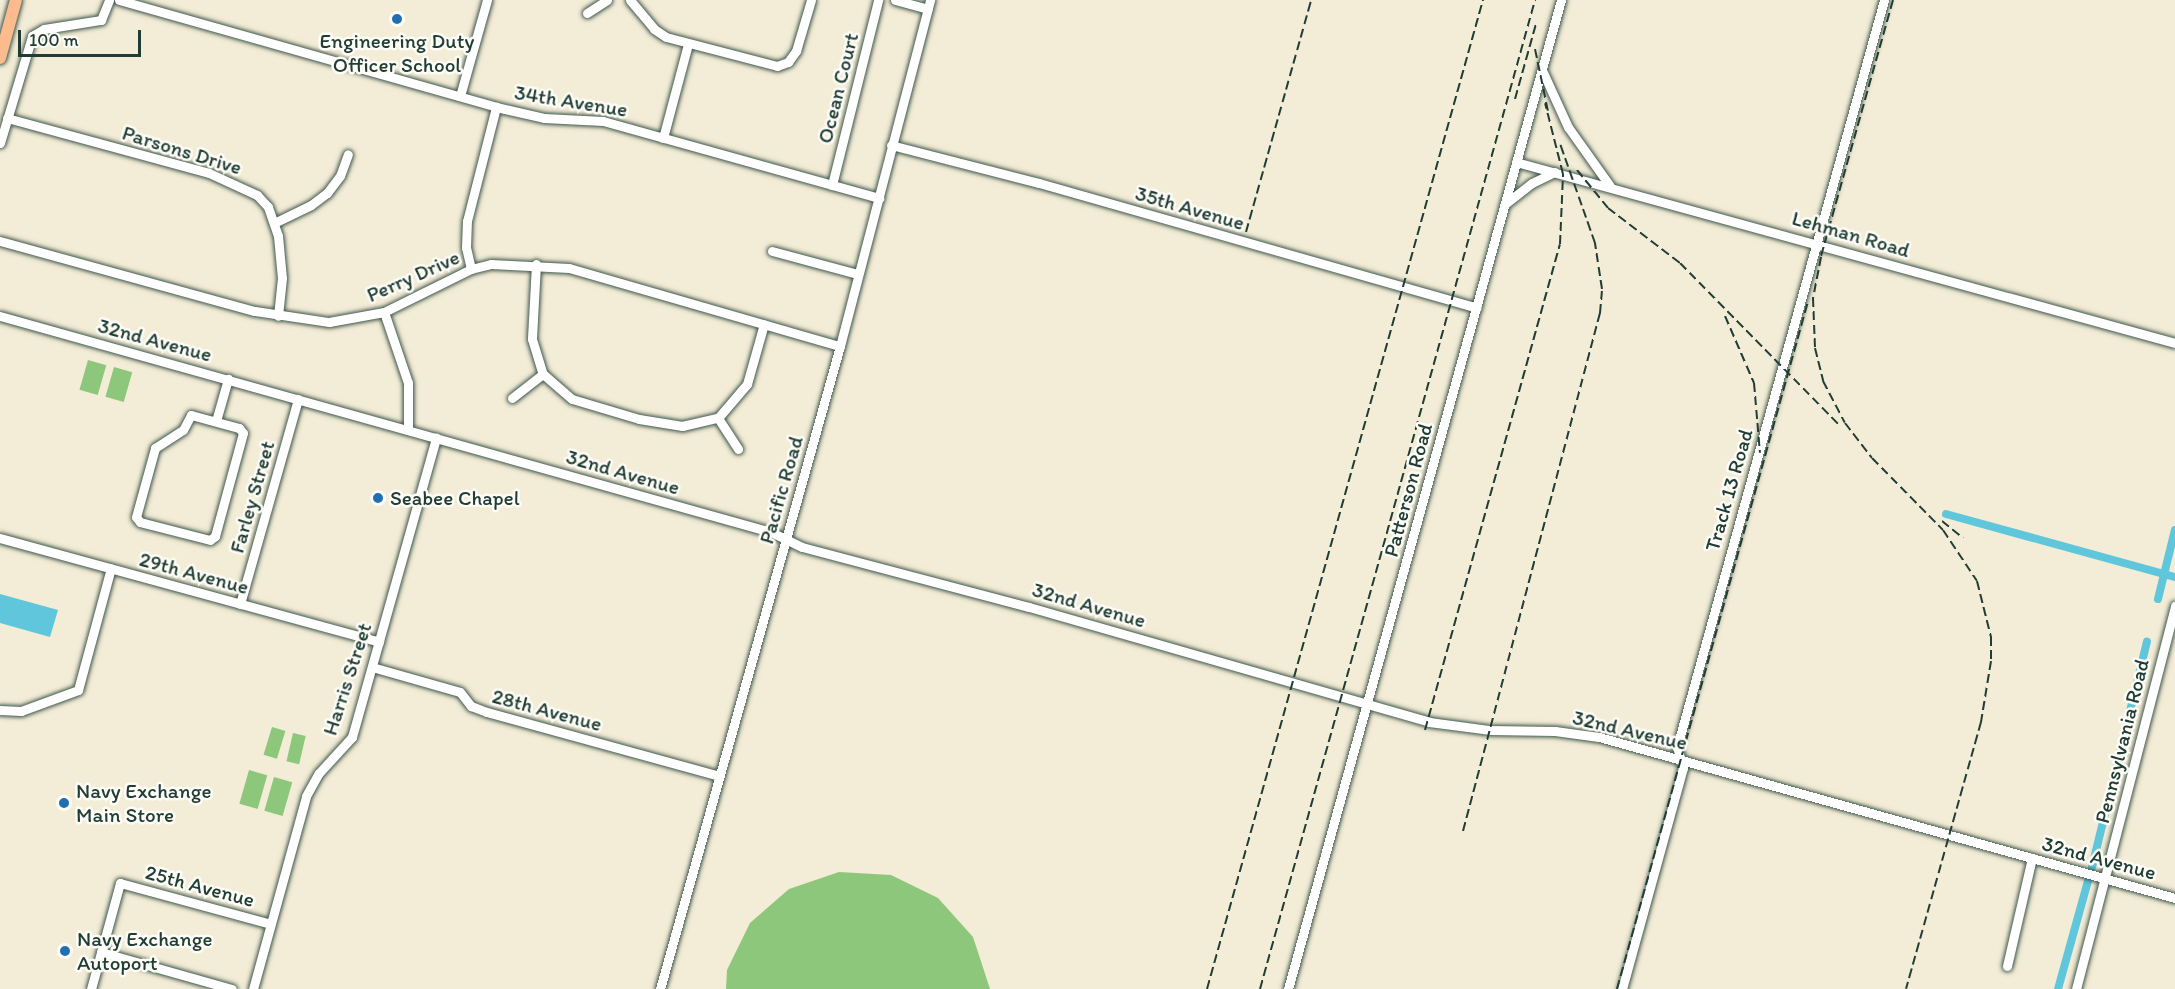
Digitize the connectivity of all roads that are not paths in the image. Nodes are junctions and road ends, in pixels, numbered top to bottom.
1 (16, 0) edge
2 (109, 0) edge
3 (119, 0) edge
4 (487, 0) edge
5 (607, 0) edge
6 (630, 0) edge
7 (811, 0) edge
8 (878, 0) edge
9 (895, 0) edge
10 (1561, 0) edge
11 (1884, 0) edge
12 (929, 5) edge
13 (587, 13) dead end
14 (688, 44) junction
15 (0, 58) edge
16 (1542, 70) junction
17 (460, 96) junction
18 (496, 107) junction
19 (7, 118) junction
20 (663, 138) junction
21 (0, 143) edge
22 (891, 145) junction
23 (348, 154) dead end
24 (1516, 162) junction
25 (1555, 172) junction
26 (832, 185) junction
27 (1610, 186) junction
28 (879, 198) junction
29 (1505, 204) junction
30 (274, 223) junction
31 (0, 241) edge
32 (1816, 243) junction
33 (772, 251) dead end
34 (536, 264) junction
35 (471, 269) junction
36 (858, 274) junction
37 (1478, 308) junction
38 (384, 312) junction
39 (0, 316) edge
40 (278, 316) junction
41 (764, 324) junction
42 (2175, 343) edge
43 (840, 346) junction
44 (543, 374) junction
45 (228, 379) junction
46 (512, 398) dead end
47 (298, 399) junction
48 (718, 418) junction
49 (216, 421) junction
50 (408, 430) junction
51 (436, 438) junction
52 (738, 449) dead end
53 (0, 538) edge
54 (786, 538) junction
55 (111, 568) junction
56 (240, 604) junction
57 (2175, 606) edge
58 (379, 642) junction
59 (372, 668) junction
60 (1368, 703) junction
61 (0, 710) edge
62 (1680, 760) junction
63 (719, 776) junction
64 (2032, 858) junction
65 (2106, 879) junction
66 (2175, 898) edge
67 (271, 924) junction
68 (101, 952) junction
69 (2007, 966) dead end
70 (91, 989) edge
71 (232, 989) edge
72 (252, 989) edge
73 (660, 989) edge
74 (1288, 989) edge
75 (1622, 989) edge
76 (2076, 989) edge

1 - 15 main road
2 - 19 street
3 - 17 street, 34th Avenue
4 - 17 street
5 - 13 street
6 - 14 street
7 - 14 street
8 - 26 street, Ocean Court
9 - 12 street
10 - 16 street, Patterson Road
11 - 32 street, Track 13 Road
12 - 22 street, Pacific Road
14 - 20 street
16 - 24 street, Patterson Road
16 - 27 street
17 - 18 street, 34th Avenue
18 - 20 street, 34th Avenue
18 - 35 street
19 - 21 street
19 - 30 street, Parsons Drive
20 - 26 street, 34th Avenue
22 - 28 street, Pacific Road
22 - 37 street, 35th Avenue
23 - 30 street
24 - 25 street, Lehman Road
24 - 29 street, Patterson Road
25 - 27 street, Lehman Road
25 - 29 street
26 - 28 street, 34th Avenue
27 - 32 street, Lehman Road
28 - 36 street, Pacific Road
29 - 37 street, Patterson Road
30 - 40 street, Parsons Drive
31 - 40 street, Perry Drive
32 - 42 street, Lehman Road
32 - 62 street, Track 13 Road
33 - 36 street
34 - 35 street, Perry Drive
34 - 41 street, Perry Drive
34 - 44 street
35 - 38 street, Perry Drive
36 - 43 street, Pacific Road
37 - 60 street, Patterson Road
38 - 40 street, Perry Drive
38 - 50 street
39 - 45 street, 32nd Avenue
41 - 43 street, Perry Drive
41 - 48 street
43 - 54 street, Pacific Road
44 - 46 street
44 - 48 street
45 - 47 street, 32nd Avenue
45 - 49 street
47 - 50 street, 32nd Avenue
47 - 56 street, Farley Street
48 - 52 street
49 - 49 street
50 - 51 street, 32nd Avenue
51 - 54 street, 32nd Avenue
51 - 58 street, Harris Street
53 - 55 street, 29th Avenue
54 - 60 street, 32nd Avenue
54 - 63 street, Pacific Road
55 - 56 street, 29th Avenue
55 - 61 street
56 - 58 street, 29th Avenue
57 - 65 street, Pennsylvania Road
58 - 59 street, Harris Street
59 - 63 street, 28th Avenue
59 - 67 street, Harris Street
60 - 62 street, 32nd Avenue
60 - 74 street, Patterson Road
62 - 64 street, 32nd Avenue
62 - 75 street, Track 13 Road
63 - 73 street, Pacific Road
64 - 65 street, 32nd Avenue
64 - 69 street
65 - 66 street, 32nd Avenue
65 - 76 street, Pennsylvania Road
67 - 68 street, 25th Avenue
67 - 72 street, Harris Street
68 - 70 street
68 - 71 street

